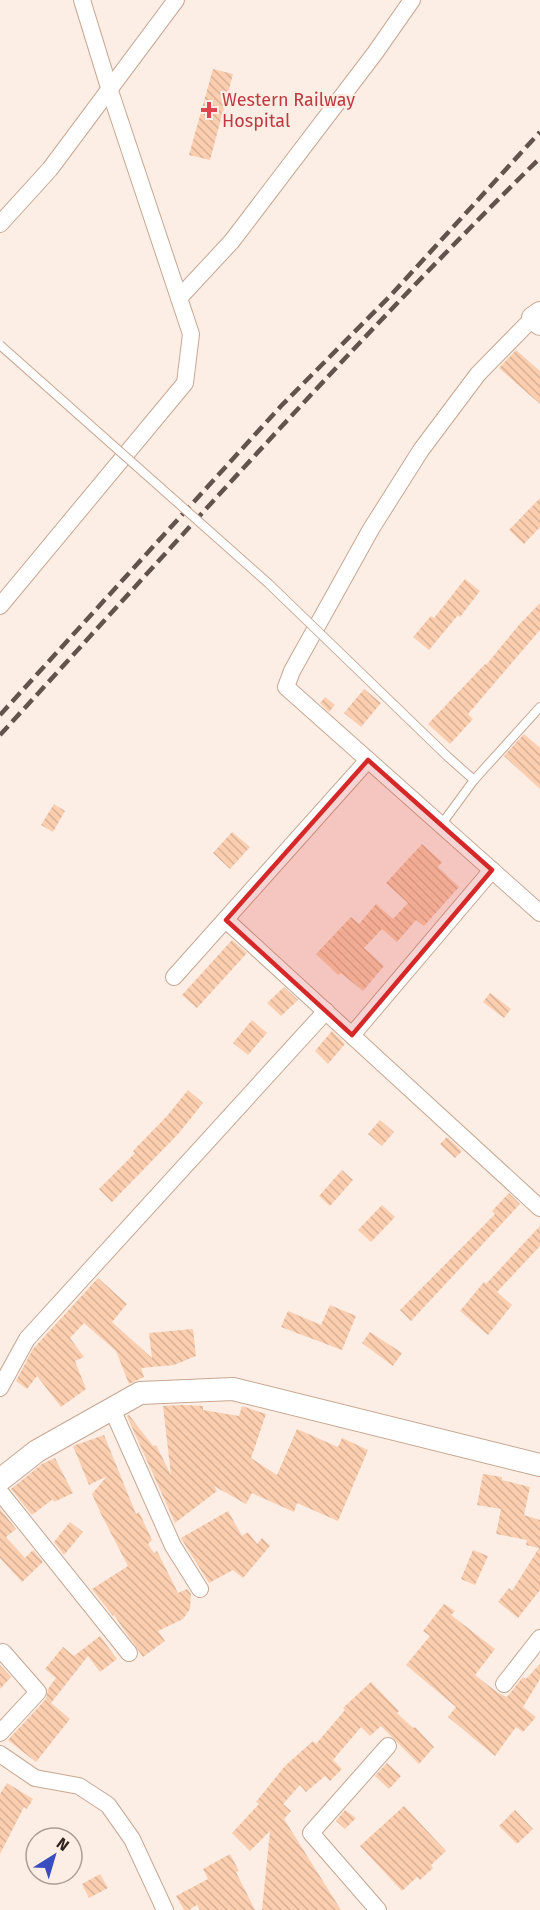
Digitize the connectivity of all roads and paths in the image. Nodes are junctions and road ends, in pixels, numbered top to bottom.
1 (82, 0) edge
2 (176, 0) edge
3 (412, 0) edge
4 (110, 91) junction
5 (0, 224) edge
6 (179, 298) junction
7 (538, 319) edge
8 (0, 345) edge
9 (0, 606) edge
10 (540, 707) edge
11 (368, 760) junction
12 (474, 780) junction
13 (441, 825) junction
14 (492, 870) junction
15 (540, 913) edge
16 (226, 920) junction
17 (174, 977) dead end
18 (326, 1011) junction
19 (351, 1035) junction
20 (540, 1208) edge
21 (0, 1388) edge
22 (112, 1409) junction
23 (540, 1466) edge
24 (0, 1480) edge
25 (0, 1492) edge
26 (200, 1589) dead end
27 (540, 1638) edge
28 (3, 1652) dead end
29 (129, 1653) dead end
30 (504, 1684) dead end
31 (0, 1733) edge
32 (387, 1746) dead end
33 (0, 1754) edge
34 (165, 1910) edge
35 (378, 1910) edge

1 - 4 street
2 - 4 street
3 - 6 street
4 - 5 street
4 - 6 street
6 - 9 street
7 - 11 street
8 - 12 lane, bridge
10 - 12 lane
11 - 13 street
11 - 16 street
12 - 13 lane
13 - 14 street
14 - 15 street
14 - 19 street
16 - 17 street
16 - 18 street
18 - 19 street
18 - 21 street
19 - 20 street
22 - 23 street
22 - 24 street
22 - 26 street
25 - 29 street
27 - 30 street
28 - 31 street
32 - 35 street
33 - 34 street

